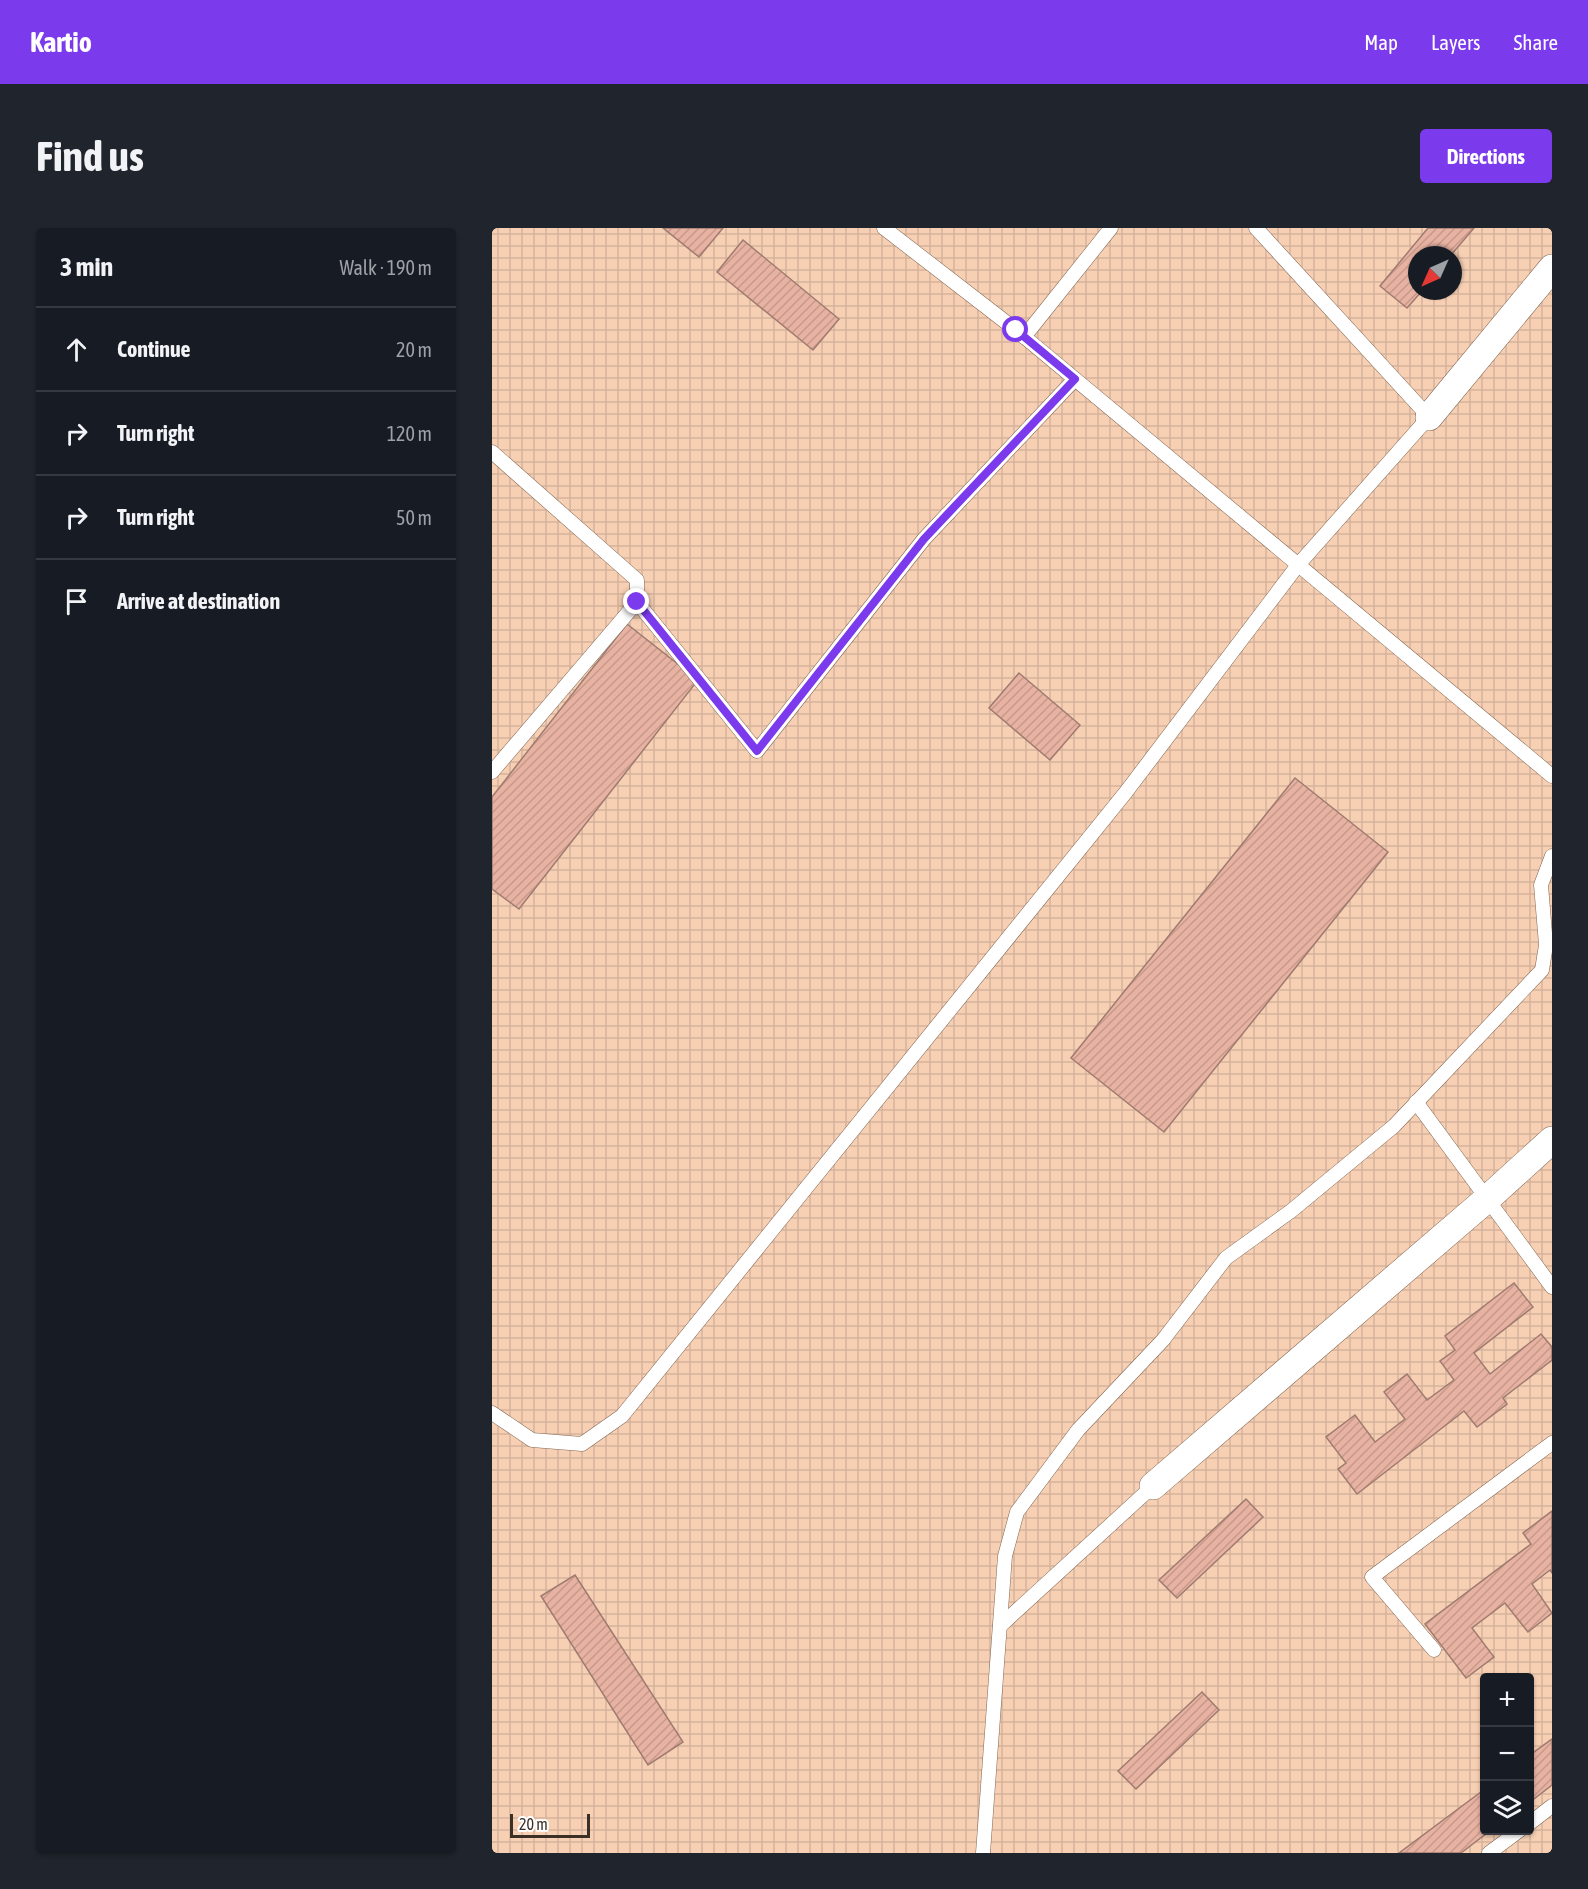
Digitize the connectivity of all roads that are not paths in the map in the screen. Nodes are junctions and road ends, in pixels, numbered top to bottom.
1 (884, 228) edge
2 (1111, 228) edge
3 (1256, 228) edge
4 (1552, 268) edge
5 (1024, 337) junction
6 (1075, 379) junction
7 (1430, 417) junction
8 (492, 452) edge
9 (1298, 565) junction
10 (637, 602) junction
11 (492, 772) edge
12 (1552, 776) edge
13 (1552, 856) edge
14 (1416, 1102) junction
15 (1552, 1140) edge
16 (1487, 1198) junction
17 (1552, 1287) edge
18 (492, 1413) edge
19 (1552, 1443) edge
20 (1153, 1486) joint
21 (1000, 1626) junction
22 (1434, 1650) dead end
23 (1552, 1806) edge
24 (1534, 1820) edge
25 (1513, 1835) edge
26 (983, 1853) edge
27 (1489, 1853) edge

1 - 5 lane
2 - 5 lane
3 - 7 lane
4 - 7 street
5 - 6 lane
6 - 9 lane
6 - 10 lane
7 - 9 lane
8 - 10 lane
9 - 12 lane
9 - 18 lane
10 - 11 lane
13 - 14 lane
14 - 16 lane
14 - 21 lane
15 - 16 street
16 - 17 lane
16 - 20 street
19 - 22 lane
20 - 21 lane
21 - 26 lane
23 - 24 lane
25 - 27 lane

